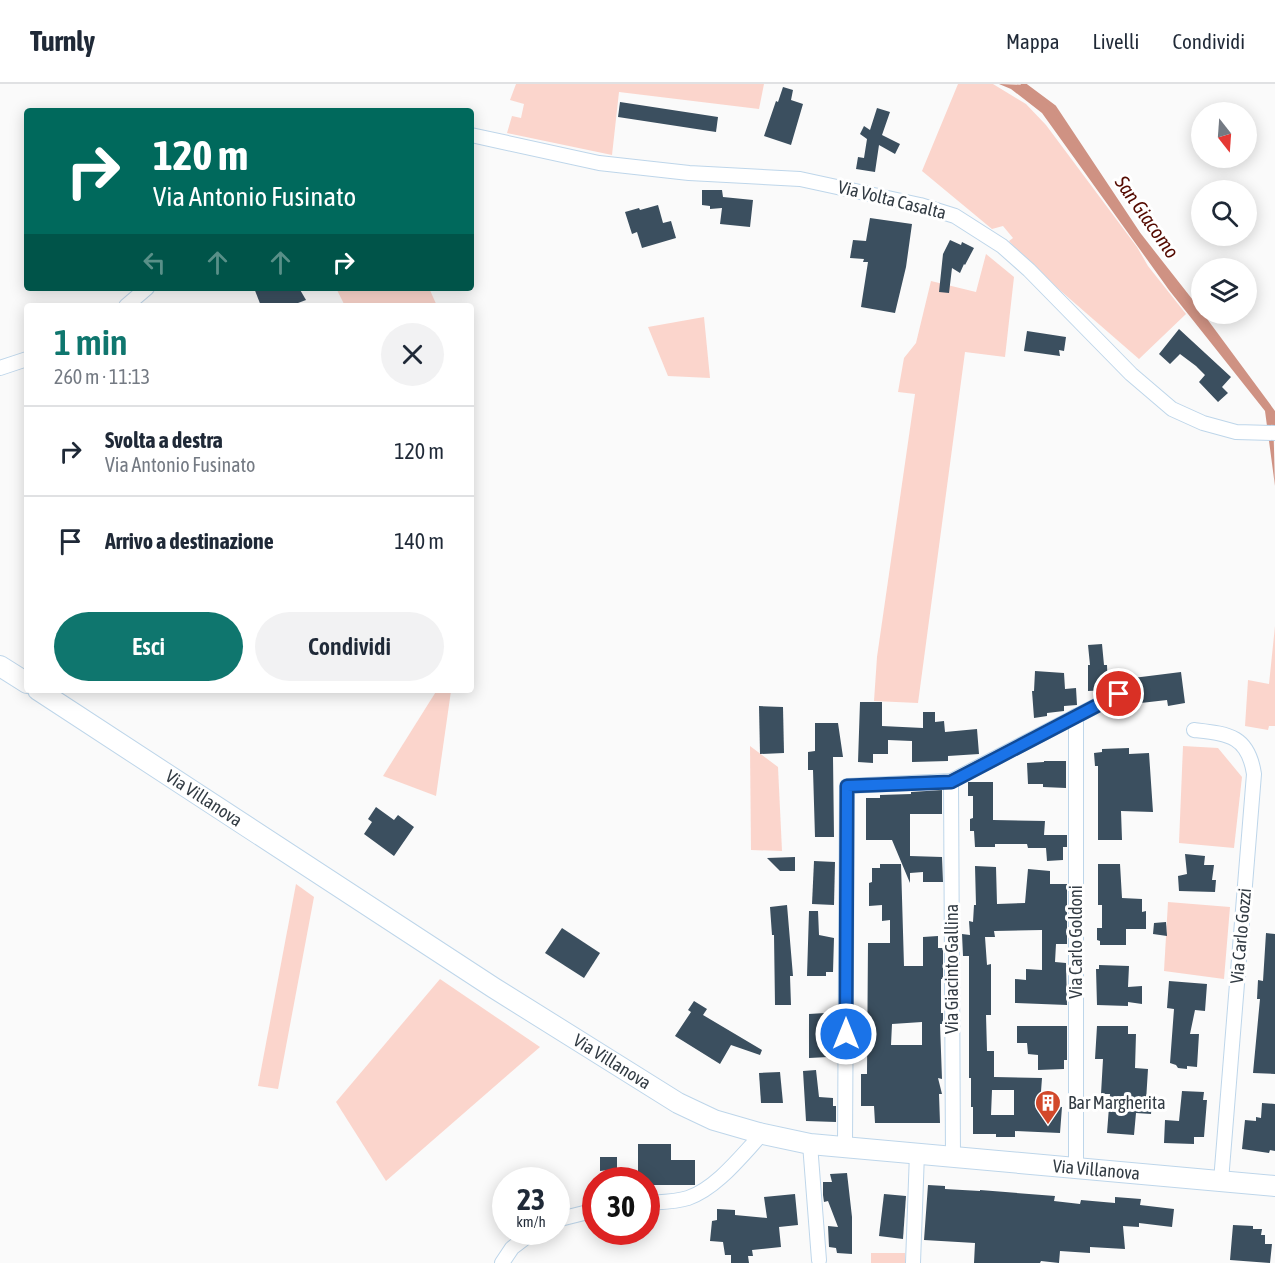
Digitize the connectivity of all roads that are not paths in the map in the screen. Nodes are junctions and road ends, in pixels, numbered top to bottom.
1 (474, 136) edge
2 (144, 291) edge
3 (130, 303) edge
4 (24, 360) edge
5 (0, 368) edge
6 (1271, 433) edge
7 (0, 666) edge
8 (24, 681) edge
9 (43, 693) edge
10 (1119, 694) dead end
11 (1076, 716) junction
12 (1194, 730) dead end
13 (951, 782) junction
14 (762, 1134) junction
15 (810, 1144) junction
16 (845, 1146) junction
17 (917, 1153) junction
18 (953, 1157) junction
19 (1076, 1167) junction
20 (1221, 1181) junction
21 (1275, 1186) edge
22 (660, 1201) edge
23 (516, 1245) edge
24 (819, 1260) dead end
25 (502, 1263) edge
26 (913, 1263) edge

1 - 6 street, Via Volta Casalta
2 - 3 street
4 - 5 street
7 - 8 street
9 - 14 street, Via Villanova
10 - 11 street
11 - 13 street
11 - 19 street, Via Carlo Goldoni
12 - 20 street, Via Carlo Gozzi
13 - 16 street
13 - 18 street, Via Giacinto Gallina
14 - 15 street, Via Villanova
14 - 22 street
15 - 16 street, Via Villanova
15 - 24 street
16 - 17 street, Via Villanova
17 - 18 street, Via Villanova
17 - 26 street
18 - 19 street, Via Villanova
19 - 20 street, Via Villanova
20 - 21 street, Via Villanova
23 - 25 street

